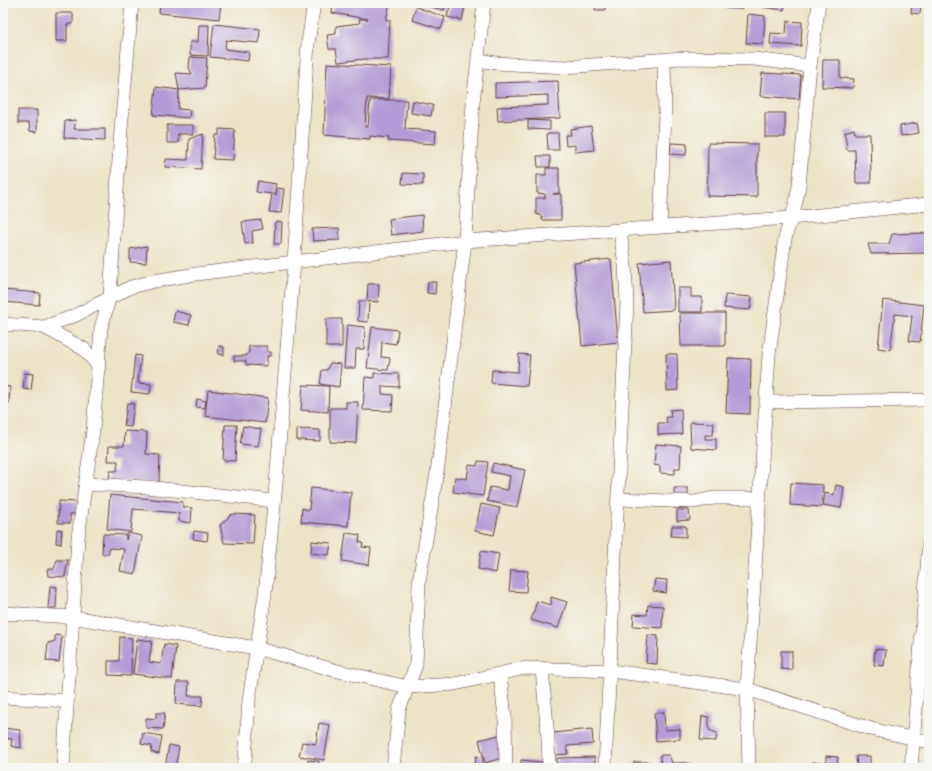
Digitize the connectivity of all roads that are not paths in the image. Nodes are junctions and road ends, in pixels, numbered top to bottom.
1 (132, 3) edge
2 (314, 3) edge
3 (484, 3) edge
4 (819, 3) edge
5 (478, 60) junction
6 (664, 60) junction
7 (810, 66) junction
8 (929, 204) edge
9 (790, 218) junction
10 (660, 227) junction
11 (620, 231) junction
12 (465, 241) junction
13 (294, 263) junction
14 (110, 296) junction
15 (3, 324) edge
16 (44, 326) junction
17 (99, 367) junction
18 (929, 400) edge
19 (766, 402) junction
20 (86, 484) junction
21 (760, 498) junction
22 (618, 499) junction
23 (274, 502) junction
24 (929, 543) edge
25 (3, 613) edge
26 (72, 617) junction
27 (256, 648) junction
28 (542, 669) junction
29 (611, 671) junction
30 (500, 674) junction
31 (408, 687) junction
32 (747, 689) junction
33 (3, 697) edge
34 (67, 701) junction
35 (912, 739) junction
36 (929, 742) edge
37 (63, 768) edge
38 (242, 768) edge
39 (393, 768) edge
40 (506, 768) edge
41 (549, 768) edge
42 (606, 768) edge
43 (749, 768) edge
44 (911, 768) edge

1 - 14 street
2 - 13 street
3 - 5 street
4 - 7 street
5 - 6 street
5 - 12 street
6 - 7 street
6 - 10 street
7 - 9 street
8 - 9 street
9 - 10 street
9 - 19 street
10 - 11 street
11 - 12 street
11 - 22 street
12 - 13 street
12 - 31 street
13 - 14 street
13 - 23 street
14 - 16 street
14 - 17 street
15 - 16 street
16 - 17 street
17 - 20 street
18 - 19 street
19 - 21 street
20 - 23 street
20 - 26 street
21 - 22 street
21 - 32 street
22 - 29 street
23 - 27 street
24 - 35 street
25 - 26 street
26 - 27 street
26 - 34 street
27 - 31 street
27 - 38 street
28 - 29 street
28 - 30 street
28 - 41 street
29 - 32 street
29 - 42 street
30 - 31 street
30 - 40 street
31 - 39 street
32 - 35 street
32 - 43 street
33 - 34 street
34 - 37 street
35 - 36 street
35 - 44 street

